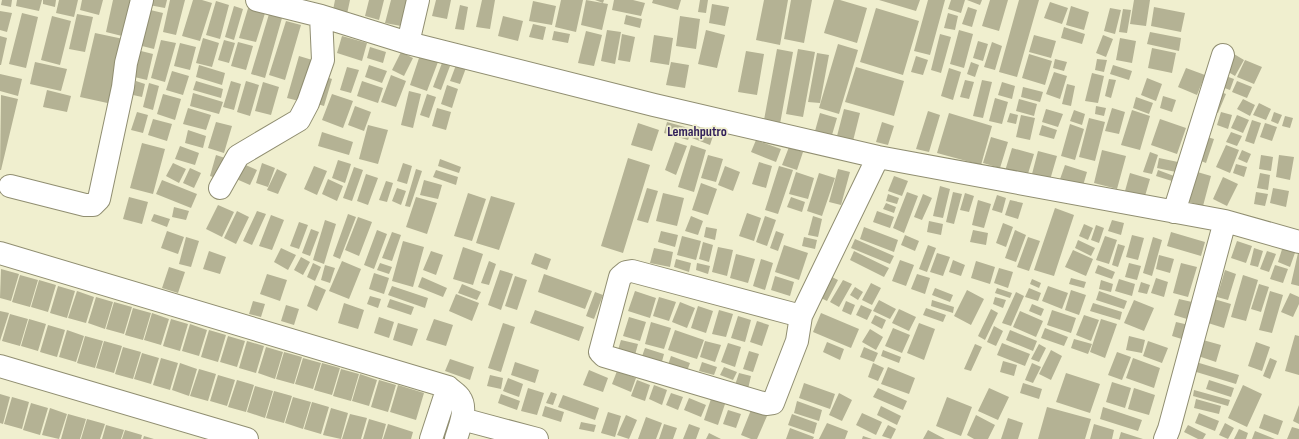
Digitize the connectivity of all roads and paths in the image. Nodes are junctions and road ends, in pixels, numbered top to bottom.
1 (142, 0) edge
2 (257, 0) edge
3 (418, 0) edge
4 (321, 16) junction
5 (408, 43) junction
6 (1222, 55) dead end
7 (878, 157) junction
8 (10, 186) dead end
9 (220, 188) dead end
10 (1174, 212) junction
11 (1225, 221) junction
12 (1299, 242) edge
13 (0, 253) edge
14 (801, 316) junction
15 (0, 366) edge
16 (448, 387) junction
17 (459, 429) edge
18 (247, 439) edge
19 (431, 439) edge
20 (537, 439) edge
21 (1165, 439) edge

1 - 8 street
2 - 4 street
3 - 5 street
4 - 5 street
4 - 9 street
5 - 7 street
6 - 10 street
7 - 10 street
7 - 14 street
10 - 11 street
11 - 12 street
11 - 21 street
13 - 16 street
14 - 14 street
15 - 18 street
16 - 17 street
16 - 19 street
17 - 20 street

